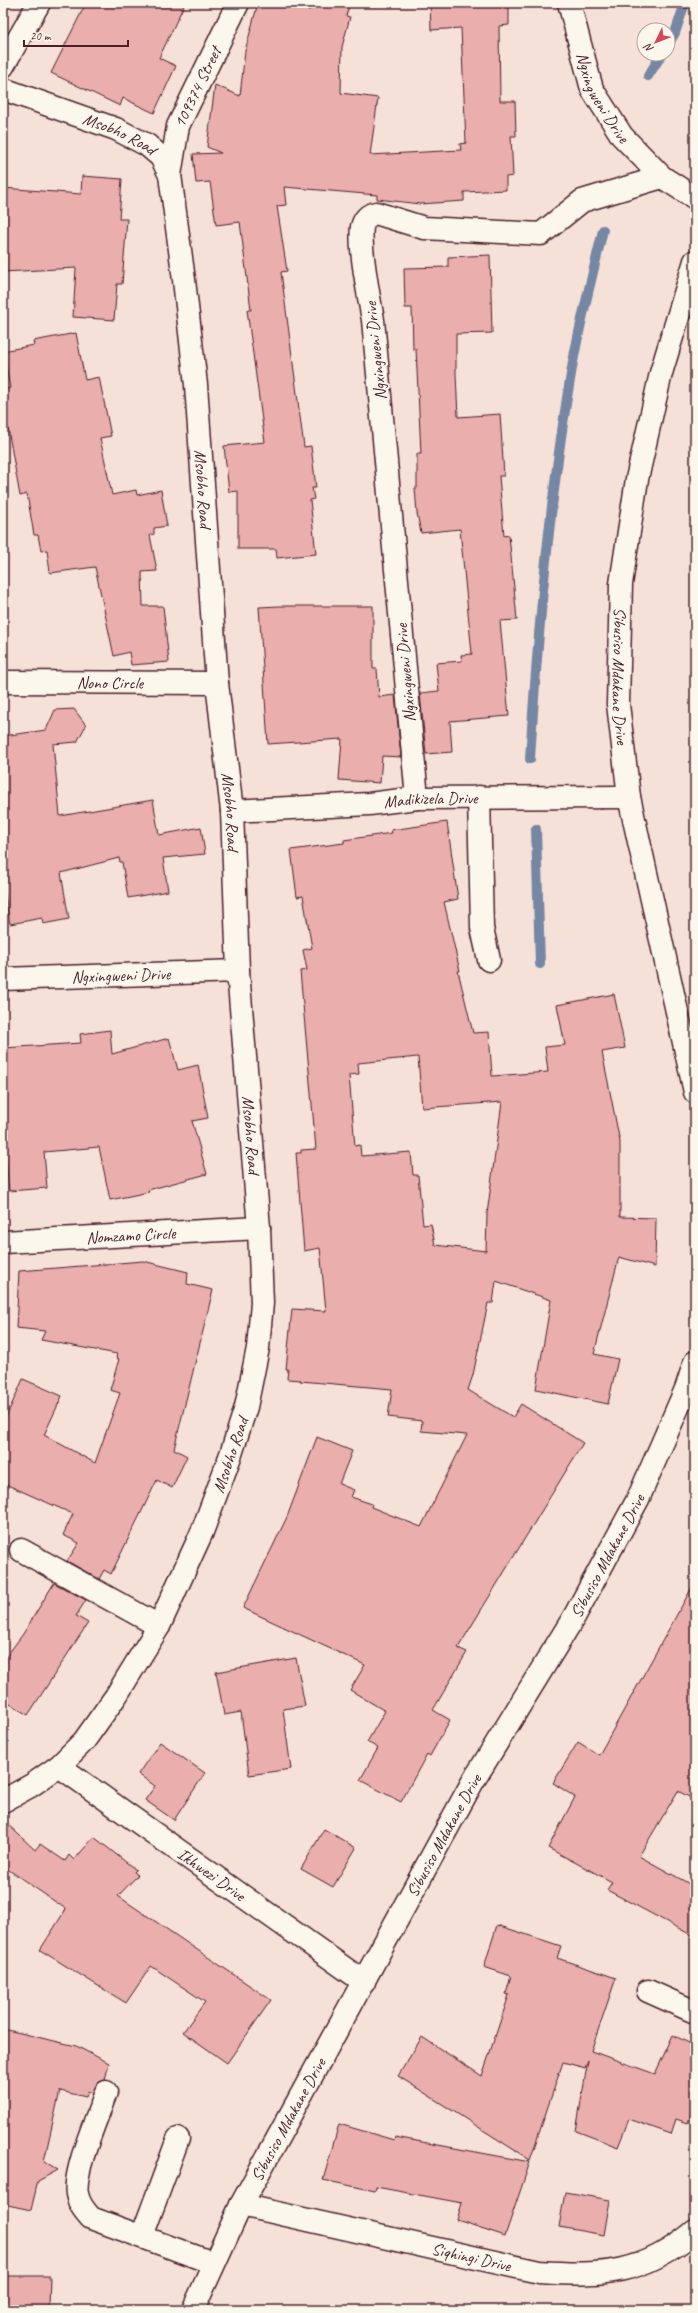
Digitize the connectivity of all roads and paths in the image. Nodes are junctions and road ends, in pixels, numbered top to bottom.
1 (39, 3) edge
2 (238, 3) edge
3 (569, 3) edge
4 (3, 66) edge
5 (3, 89) edge
6 (170, 175) junction
7 (662, 177) junction
8 (695, 198) edge
9 (695, 262) edge
10 (3, 682) edge
11 (217, 683) junction
12 (629, 797) junction
13 (417, 798) junction
14 (479, 798) junction
15 (232, 811) junction
16 (489, 960) dead end
17 (238, 971) junction
18 (3, 979) edge
19 (695, 1092) edge
20 (259, 1228) junction
21 (3, 1242) edge
22 (695, 1362) edge
23 (21, 1550) dead end
24 (159, 1626) junction
25 (59, 1766) junction
26 (3, 1801) edge
27 (364, 1982) junction
28 (648, 1991) dead end
29 (695, 2012) edge
30 (106, 2092) dead end
31 (178, 2139) dead end
32 (241, 2205) junction
33 (695, 2231) edge
34 (142, 2236) junction
35 (213, 2263) junction
36 (193, 2310) edge

1 - 4 street
2 - 6 street, 109374 Street
3 - 7 street, Ngxingweni Drive
5 - 6 street, Msobho Road
6 - 11 street, Msobho Road
7 - 8 street, Ngxingweni Drive
7 - 13 street, Ngxingweni Drive
9 - 12 street, Sibusiso Mdakane Drive
10 - 11 street, Nono Circle
11 - 15 street, Msobho Road
12 - 14 street, Madikizela Drive
12 - 19 street, Sibusiso Mdakane Drive
13 - 14 street, Madikizela Drive
13 - 15 street, Madikizela Drive
14 - 16 street
15 - 17 street, Msobho Road
17 - 18 street, Ngxingweni Drive
17 - 20 street, Msobho Road
20 - 21 street, Nomzamo Circle
20 - 24 street, Msobho Road
22 - 27 street, Sibusiso Mdakane Drive
23 - 24 street
24 - 25 street, Msobho Road
25 - 26 street, Msobho Road
25 - 27 street, Ikhwezi Drive
27 - 32 street, Sibusiso Mdakane Drive
28 - 29 street
30 - 34 street
31 - 34 street
32 - 33 street, Siqhingi Drive
32 - 35 street, Sibusiso Mdakane Drive
34 - 35 street
35 - 36 street, Sibusiso Mdakane Drive

